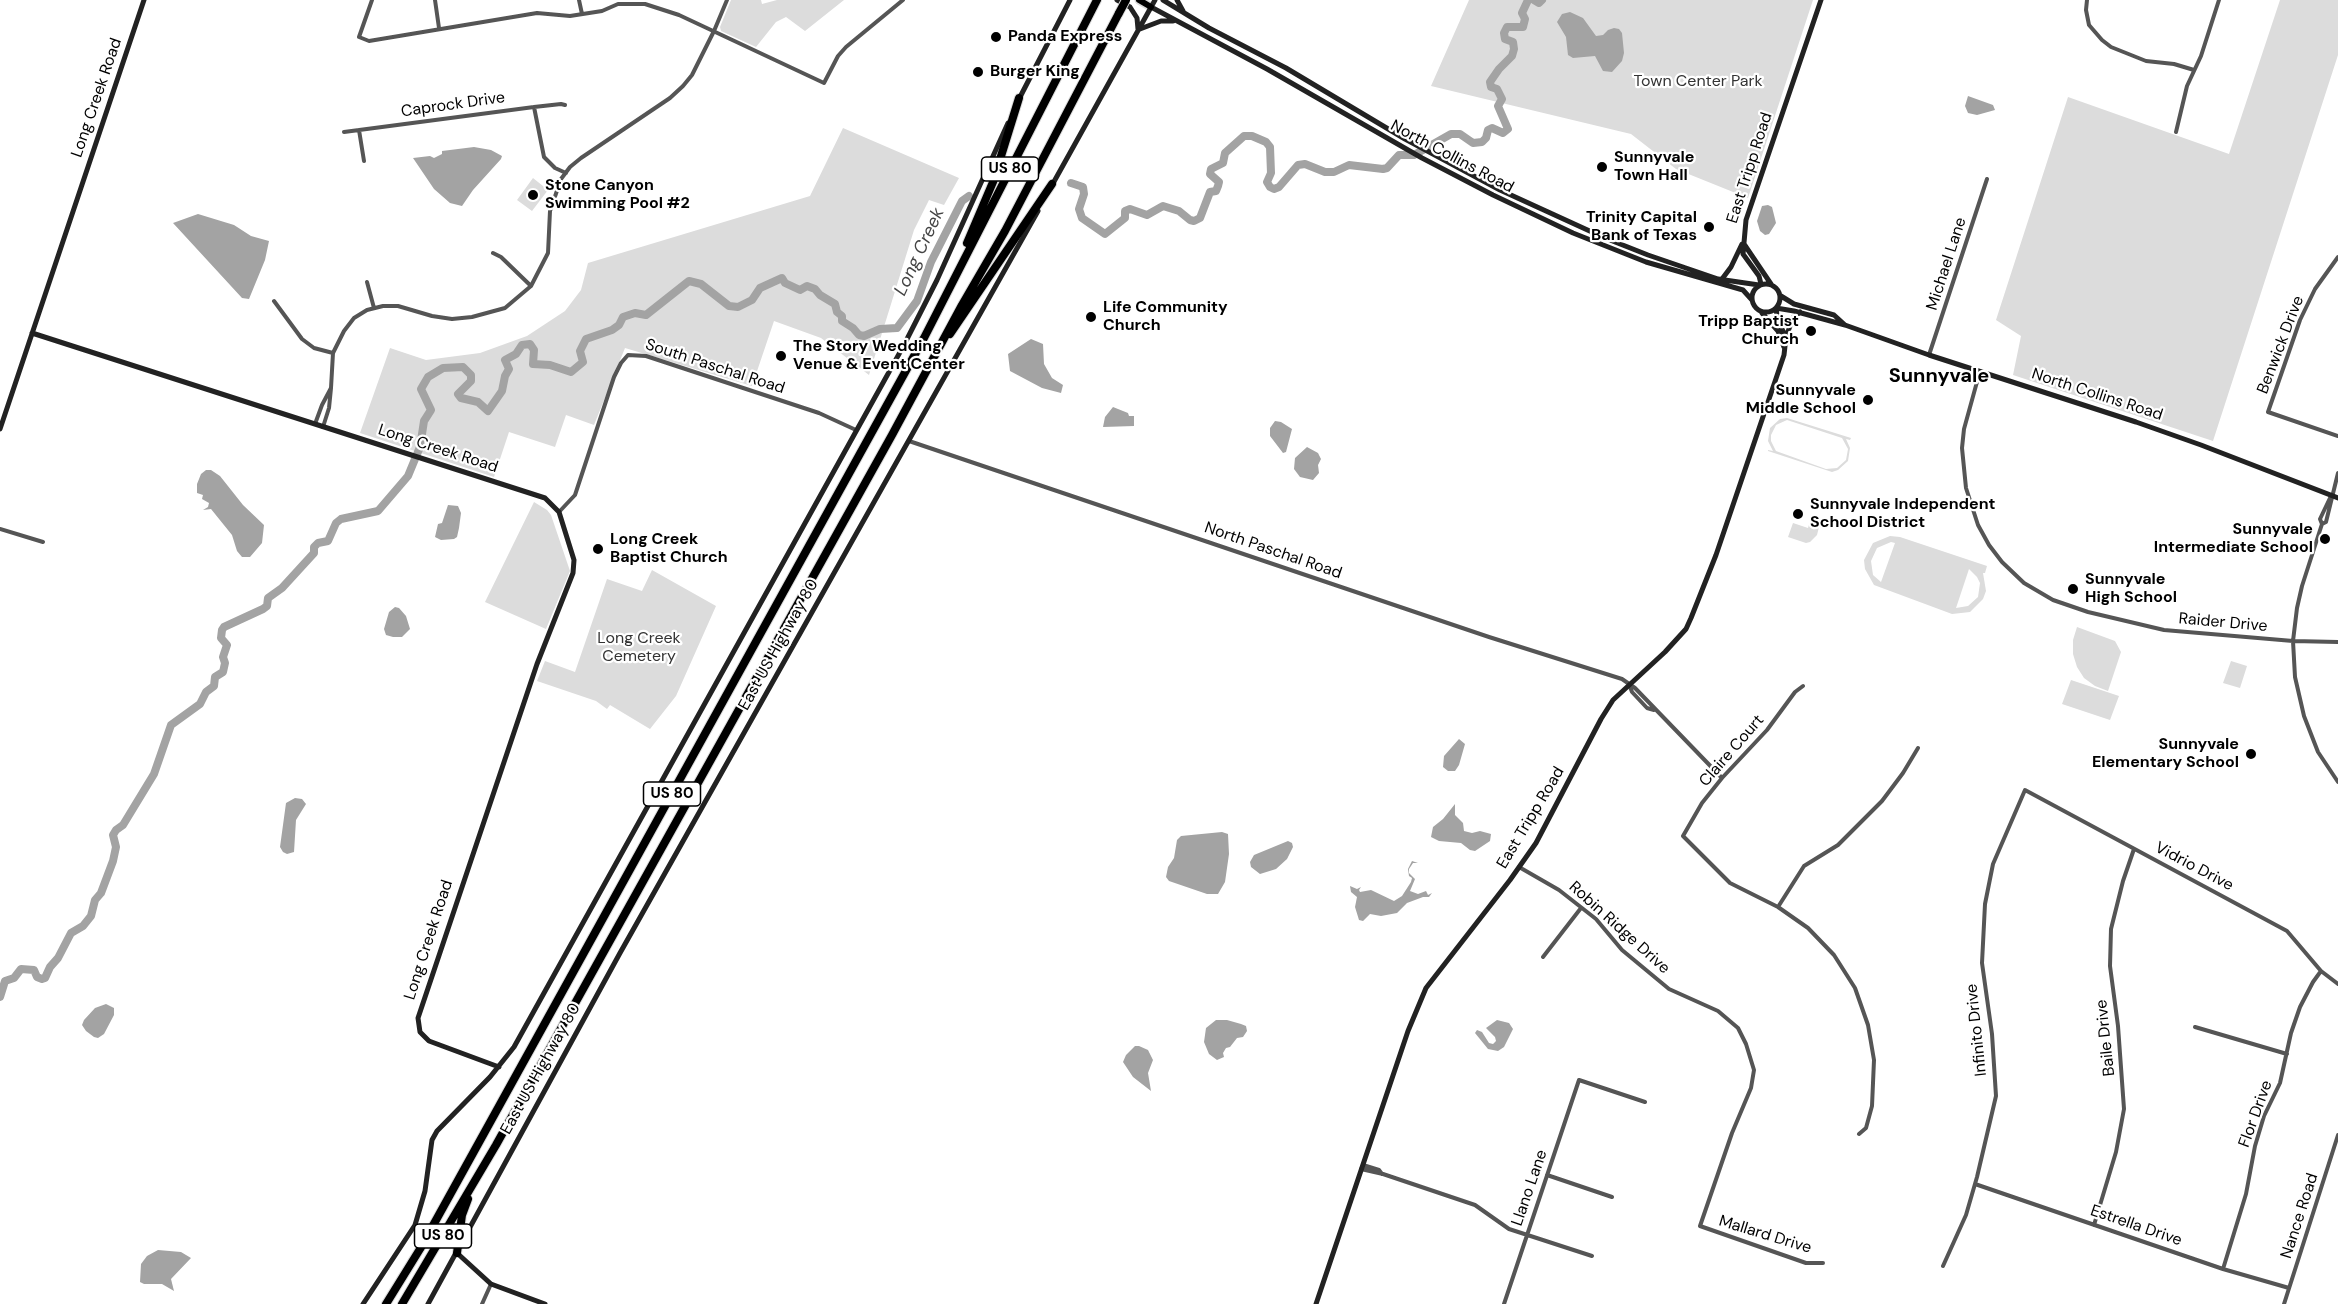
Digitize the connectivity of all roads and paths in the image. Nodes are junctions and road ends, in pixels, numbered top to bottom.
1 (144, 0) edge
2 (372, 0) edge
3 (435, 0) edge
4 (579, 0) edge
5 (659, 0) edge
6 (727, 0) edge
7 (903, 0) edge
8 (1070, 0) edge
9 (1097, 0) edge
10 (1117, 0) edge
11 (1126, 0) edge
12 (1139, 0) edge
13 (1163, 0) edge
14 (1177, 0) edge
15 (1821, 0) edge
16 (2087, 0) edge
17 (2219, 0) edge
18 (1153, 3) edge
19 (657, 6) junction
20 (1184, 13) junction
21 (582, 14) junction
22 (1181, 23) junction
23 (440, 28) junction
24 (1138, 30) junction
25 (714, 31) junction
26 (2194, 70) junction
27 (1321, 89) junction
28 (1019, 98) junction
29 (1316, 98) junction
30 (565, 105) dead end
31 (534, 107) junction
32 (359, 130) junction
33 (344, 132) dead end
34 (2176, 132) dead end
35 (364, 160) dead end
36 (1448, 163) junction
37 (1444, 170) junction
38 (566, 173) junction
39 (1987, 179) dead end
40 (1053, 184) junction
41 (1541, 209) junction
42 (1538, 216) junction
43 (1743, 243) junction
44 (493, 253) dead end
45 (1634, 253) junction
46 (2338, 257) edge
47 (1676, 268) junction
48 (1722, 279) junction
49 (367, 282) dead end
50 (1760, 284) junction
51 (1771, 284) junction
52 (531, 286) junction
53 (1781, 296) junction
54 (1752, 300) junction
55 (274, 301) dead end
56 (374, 308) junction
57 (1776, 308) junction
58 (1760, 310) junction
59 (1800, 312) junction
60 (1845, 325) junction
61 (32, 333) junction
62 (1786, 337) junction
63 (924, 339) junction
64 (939, 347) junction
65 (333, 353) junction
66 (1784, 355) junction
67 (1929, 355) junction
68 (1980, 371) junction
69 (331, 388) junction
70 (315, 424) junction
71 (323, 427) junction
72 (0, 429) edge
73 (856, 430) junction
74 (2338, 436) edge
75 (909, 441) junction
76 (2338, 473) edge
77 (2331, 496) junction
78 (2338, 498) edge
79 (560, 512) junction
80 (0, 529) edge
81 (43, 542) dead end
82 (2293, 641) junction
83 (2338, 642) edge
84 (1629, 684) junction
85 (1803, 686) dead end
86 (1918, 748) dead end
87 (1722, 778) junction
88 (2338, 782) edge
89 (2025, 790) joint
90 (2134, 849) junction
91 (1519, 867) junction
92 (1778, 907) junction
93 (1582, 908) junction
94 (1543, 957) dead end
95 (2320, 971) junction
96 (2338, 984) edge
97 (2195, 1027) dead end
98 (2287, 1054) junction
99 (498, 1067) junction
100 (1645, 1102) dead end
101 (1859, 1134) dead end
102 (2338, 1135) edge
103 (483, 1167) junction
104 (1362, 1167) junction
105 (1547, 1175) junction
106 (1975, 1184) junction
107 (1612, 1197) dead end
108 (2094, 1225) junction
109 (1700, 1226) joint
110 (1527, 1236) junction
111 (420, 1249) junction
112 (457, 1253) junction
113 (1592, 1256) dead end
114 (1823, 1263) dead end
115 (1942, 1266) dead end
116 (2223, 1269) junction
117 (491, 1284) junction
118 (2289, 1288) junction
119 (363, 1304) edge
120 (380, 1304) edge
121 (386, 1304) edge
122 (402, 1304) edge
123 (428, 1304) edge
124 (482, 1304) edge
125 (545, 1304) edge
126 (1317, 1304) edge
127 (1504, 1304) edge
128 (2284, 1304) edge

1 - 61 street, Long Creek Road
2 - 23 street
3 - 23 street
4 - 21 street
5 - 19 street
6 - 25 street
7 - 25 street
8 - 28 street
9 - 63 highway, US 80
10 - 24 street
11 - 64 highway, US 80, bridge
12 - 18 main road
13 - 20 street, North Collins Road
14 - 20 street
15 - 43 street, East Tripp Road
16 - 26 street
17 - 26 street
18 - 22 street, North Collins Road
18 - 24 street, East US Highway 80
19 - 21 street
19 - 25 street
20 - 27 street, North Collins Road
21 - 23 street
22 - 24 street
22 - 29 street, North Collins Road
24 - 40 street, East US Highway 80
25 - 38 street
26 - 34 street
27 - 29 street
27 - 36 street, North Collins Road
28 - 63 highway
28 - 73 street
29 - 37 street, North Collins Road
30 - 31 street, Caprock Drive
31 - 32 street, Caprock Drive
31 - 38 street
32 - 33 street, Caprock Drive
32 - 35 street
36 - 37 street
36 - 41 street, North Collins Road
37 - 42 street, North Collins Road
38 - 52 street
39 - 67 street, Michael Lane
40 - 64 highway
40 - 75 street, East US Highway 80
41 - 42 street
41 - 45 street, North Collins Road
42 - 45 street, North Collins Road
43 - 48 street
43 - 50 street, East Tripp Road
43 - 51 street, East Tripp Road
44 - 52 street
45 - 47 street, North Collins Road
46 - 74 street, Benwick Drive
47 - 48 street, North Collins Road
47 - 54 street, North Collins Road
48 - 50 street, North Collins Road
49 - 56 street
50 - 51 street
50 - 54 street
51 - 53 street
52 - 56 street
53 - 57 street
53 - 60 street, North Collins Road
54 - 58 street
55 - 65 street
56 - 65 street
57 - 58 street
57 - 59 street, North Collins Road
57 - 62 street, East Tripp Road
58 - 66 street
59 - 60 street, North Collins Road
59 - 62 street
60 - 67 street, North Collins Road
61 - 70 street, Long Creek Road
61 - 72 street
62 - 66 street, East Tripp Road
63 - 111 highway, US 80
64 - 103 highway, US 80
65 - 69 street
66 - 84 street, East Tripp Road
67 - 68 street, North Collins Road
68 - 77 street, North Collins Road
68 - 82 street, Raider Drive
69 - 70 street
69 - 71 street
70 - 71 street, Long Creek Road
71 - 79 street, Long Creek Road
73 - 79 street, South Paschal Road
73 - 99 street
75 - 84 street, North Paschal Road
75 - 112 street, East US Highway 80
76 - 77 street
77 - 78 street, North Collins Road
77 - 82 street
79 - 99 street, Long Creek Road
80 - 81 street
82 - 83 street, Raider Drive
82 - 88 street
84 - 87 street
84 - 91 street, East Tripp Road
85 - 87 street, Claire Court
86 - 92 street
87 - 92 street, Claire Court
89 - 90 street, Vidrio Drive
89 - 106 street, Infinito Drive
90 - 95 street, Vidrio Drive
90 - 108 street, Baile Drive
91 - 93 street, Robin Ridge Drive
91 - 104 street, East Tripp Road
92 - 101 street
93 - 94 street
93 - 109 street, Robin Ridge Drive
95 - 96 street, Vidrio Drive
95 - 98 street, Flor Drive
97 - 98 street
98 - 116 street, Flor Drive
99 - 119 street
100 - 105 street, Llano Lane
102 - 118 street, Nance Road
103 - 112 highway
103 - 122 highway, US 80
104 - 110 street
104 - 126 street, East Tripp Road
105 - 107 street
105 - 110 street, Llano Lane
106 - 108 street, Estrella Drive
106 - 115 street, Infinito Drive
108 - 116 street, Estrella Drive
109 - 114 street, Mallard Drive
110 - 113 street
110 - 127 street, Llano Lane
111 - 120 highway
111 - 121 highway, US 80
112 - 117 street
112 - 123 street, East US Highway 80
116 - 118 street, Estrella Drive
117 - 124 street
117 - 125 street
118 - 128 street, Nance Road

